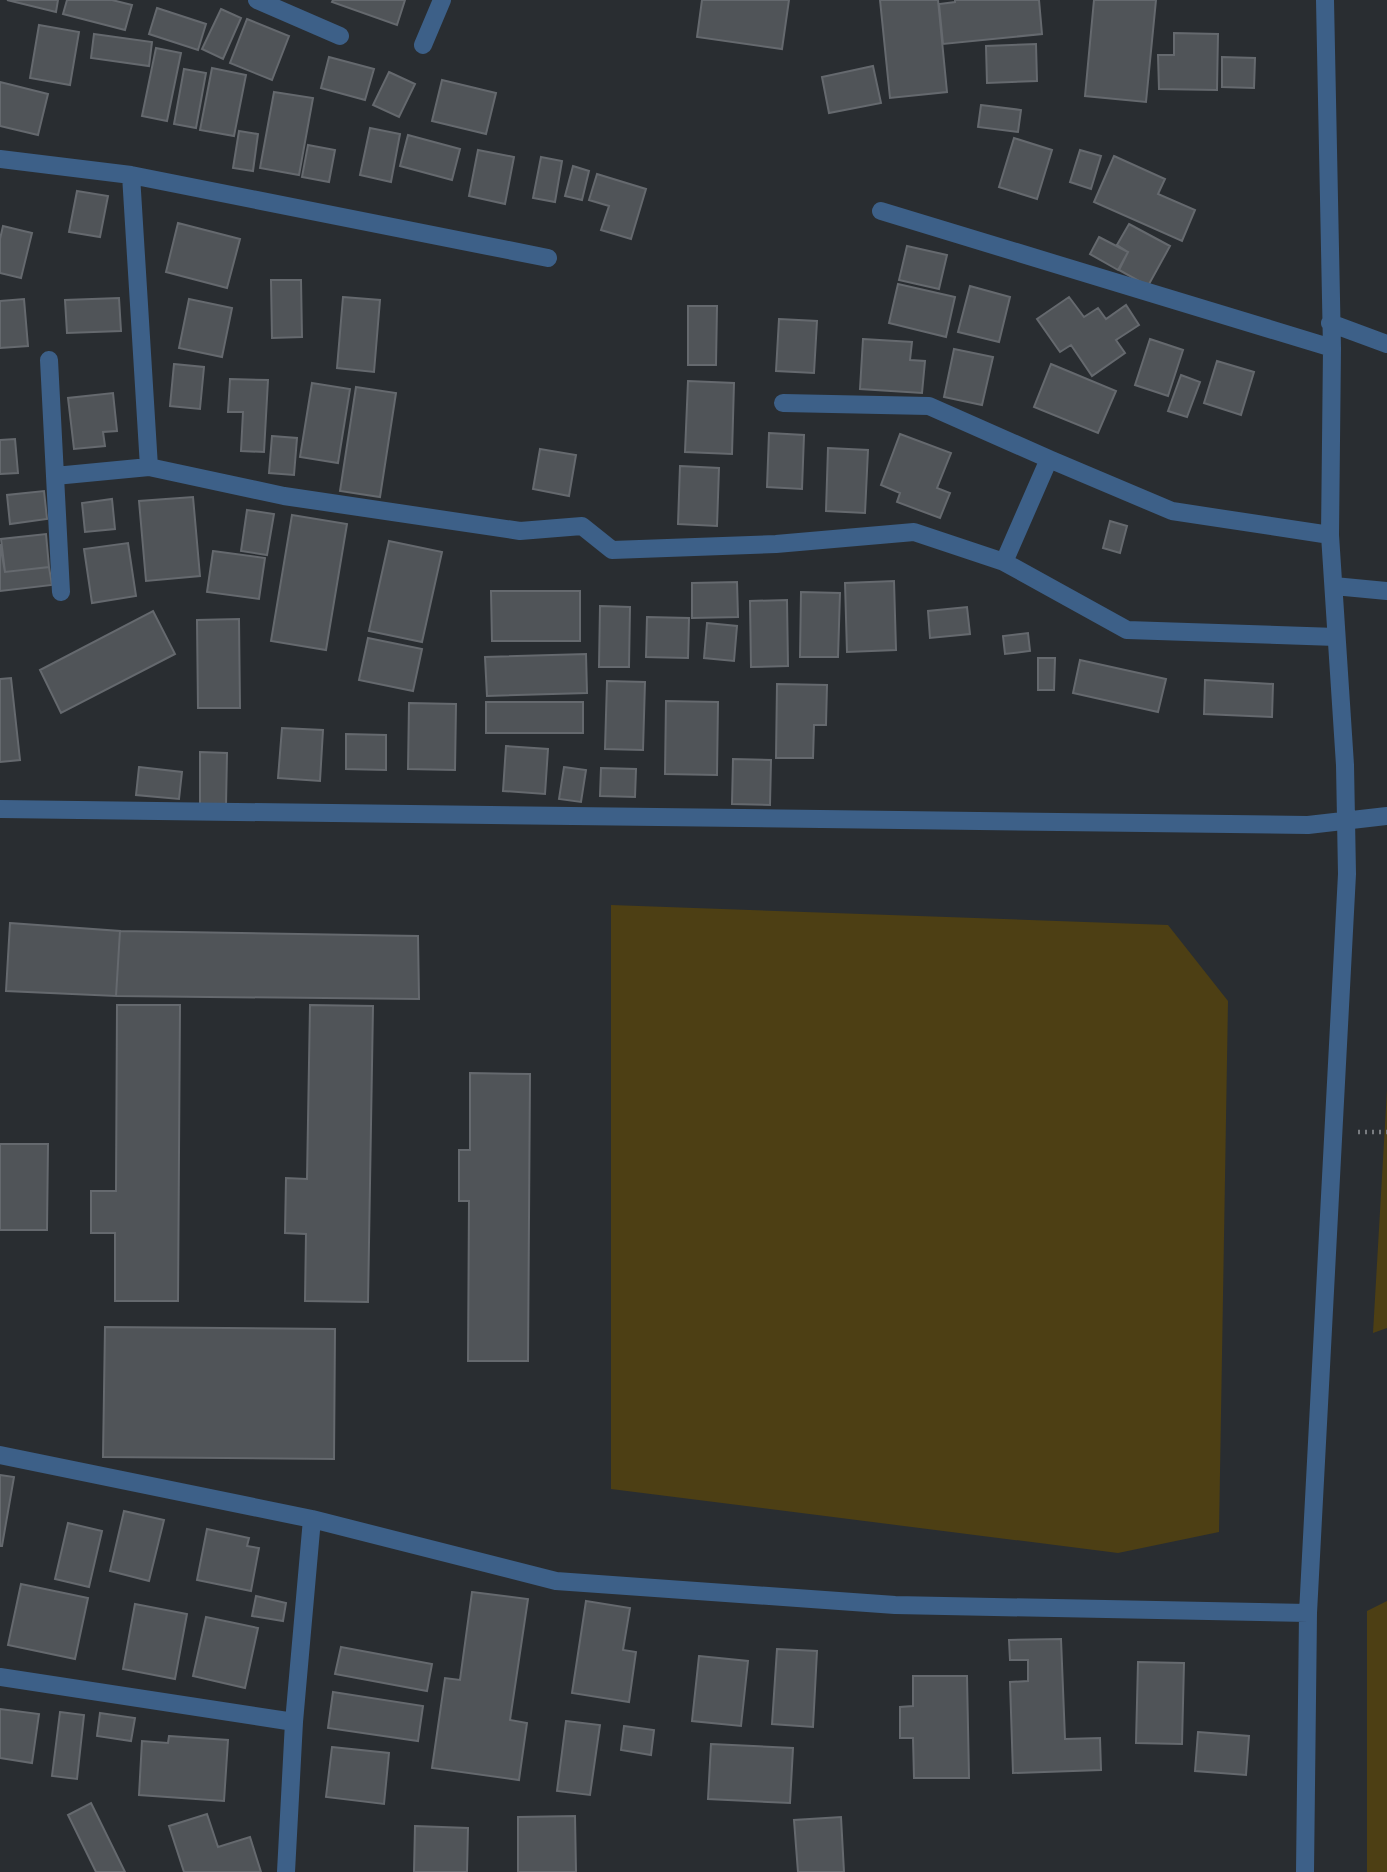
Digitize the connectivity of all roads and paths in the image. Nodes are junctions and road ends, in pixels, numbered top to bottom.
1 (257, 0) edge
2 (442, 0) edge
3 (1325, 0) edge
4 (340, 36) dead end
5 (423, 45) dead end
6 (0, 159) edge
7 (131, 175) junction
8 (881, 211) dead end
9 (548, 258) dead end
10 (1330, 323) junction
11 (1387, 344) edge
12 (1332, 348) junction
13 (49, 360) dead end
14 (783, 403) dead end
15 (1049, 459) junction
16 (149, 467) junction
17 (55, 476) junction
18 (1330, 535) junction
19 (1004, 562) junction
20 (1334, 586) junction
21 (1387, 591) edge
22 (61, 592) dead end
23 (1336, 637) junction
24 (0, 809) edge
25 (1387, 816) edge
26 (1347, 820) junction
27 (0, 1455) edge
28 (312, 1519) junction
29 (1308, 1613) junction
30 (0, 1677) edge
31 (294, 1722) junction
32 (286, 1872) edge
33 (1305, 1872) edge

1 - 4 street
2 - 5 street
3 - 10 street
6 - 7 street
7 - 9 street
7 - 16 street
8 - 12 street
10 - 11 street
10 - 12 street
12 - 18 street
13 - 17 street
14 - 15 street
15 - 18 street
15 - 19 street
16 - 17 street
16 - 19 street
17 - 22 street
18 - 20 street
19 - 23 street
20 - 21 street
20 - 23 street
23 - 26 street
24 - 26 street
25 - 26 street
26 - 29 street
27 - 28 street
28 - 29 street
28 - 31 street
29 - 33 street
30 - 31 street
31 - 32 street

